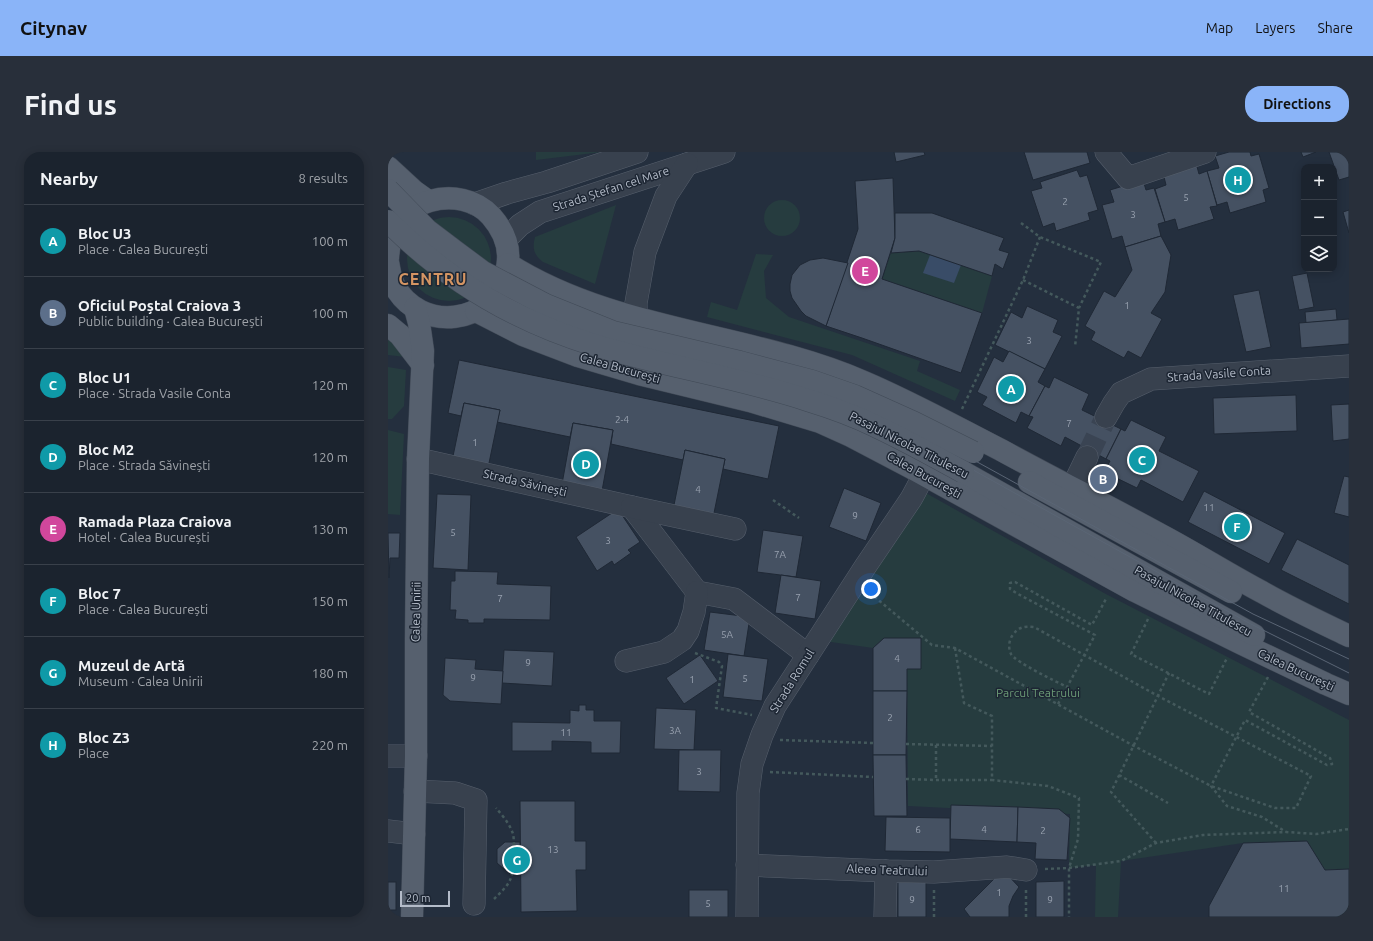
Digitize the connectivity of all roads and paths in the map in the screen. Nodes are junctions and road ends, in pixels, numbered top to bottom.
1 (638, 152) edge
2 (724, 152) edge
3 (1106, 152) edge
4 (1205, 152) edge
5 (687, 164) junction
6 (388, 167) edge
7 (388, 190) edge
8 (428, 201) junction
9 (475, 204) junction
10 (388, 221) edge
11 (1021, 223) dead end
12 (1040, 237) junction
13 (506, 239) junction
14 (388, 249) edge
15 (388, 258) edge
16 (388, 262) edge
17 (508, 264) junction
18 (1023, 280) junction
19 (401, 300) edge
20 (1079, 308) junction
21 (476, 311) junction
22 (636, 317) junction
23 (388, 325) edge
24 (1075, 346) dead end
25 (423, 365) junction
26 (1349, 366) edge
27 (1106, 417) tunnel mouth
28 (954, 426) junction
29 (1087, 457) tunnel mouth
30 (418, 459) junction
31 (923, 474) junction
32 (1072, 488) junction
33 (773, 500) dead end
34 (632, 507) junction
35 (799, 518) dead end
36 (735, 529) dead end
37 (856, 580) junction
38 (696, 592) junction
39 (1110, 592) dead end
40 (1150, 615) dead end
41 (1349, 636) edge
42 (682, 640) junction
43 (1349, 644) edge
44 (954, 648) junction
45 (808, 655) junction
46 (1084, 656) junction
47 (1228, 656) dead end
48 (626, 661) dead end
49 (1170, 673) junction
50 (1268, 676) dead end
51 (1067, 687) junction
52 (1349, 688) edge
53 (1349, 694) edge
54 (1158, 696) junction
55 (1058, 704) junction
56 (770, 718) junction
57 (1237, 737) junction
58 (760, 739) junction
59 (873, 743) dead end
60 (906, 744) dead end
61 (936, 745) junction
62 (992, 746) junction
63 (1134, 746) junction
64 (388, 756) edge
65 (416, 756) junction
66 (751, 771) junction
67 (1119, 776) junction
68 (873, 777) dead end
69 (906, 779) dead end
70 (936, 780) junction
71 (992, 780) junction
72 (1211, 786) junction
73 (415, 791) junction
74 (476, 800) junction
75 (1168, 802) dead end
76 (1349, 829) edge
77 (388, 830) edge
78 (1286, 832) junction
79 (414, 834) junction
80 (1156, 843) junction
81 (747, 865) junction
82 (1070, 868) junction
83 (1026, 870) junction
84 (886, 871) junction
85 (934, 872) junction
86 (474, 904) joint
87 (412, 917) edge
88 (747, 917) edge
89 (885, 917) edge
90 (934, 917) edge
91 (1026, 917) edge
92 (1070, 917) edge

1 - 9 street
2 - 5 street, Strada Ștefan cel Mare
3 - 4 street
5 - 13 street, Strada Ștefan cel Mare
5 - 22 street
6 - 8 main road
7 - 43 main road, Pasajul Nicolae Titulescu, bridge
8 - 9 main road
8 - 14 main road
9 - 13 main road
10 - 52 main road, Pasajul Nicolae Titulescu, bridge
11 - 12 path
12 - 18 path
12 - 20 path
13 - 17 main road
14 - 15 main road
16 - 19 main road, Calea Unirii
17 - 21 main road
17 - 22 main road
18 - 20 path
18 - 28 path
19 - 21 main road
19 - 25 main road, Calea Unirii
20 - 24 path
21 - 31 main road, Calea București
22 - 28 main road
23 - 25 main road
25 - 30 main road, Calea Unirii
26 - 27 street, Strada Vasile Conta
28 - 31 street, Strada Romul
28 - 32 main road
29 - 32 street
30 - 34 street, Strada Săvinești
30 - 65 main road, Calea Unirii
31 - 37 street, Strada Romul
31 - 53 main road, Calea București
32 - 41 main road
33 - 35 path
34 - 36 street, Strada Săvinești
34 - 38 street
37 - 44 path
37 - 45 street, Strada Romul
38 - 42 street
38 - 45 street
39 - 46 path
40 - 49 path
42 - 48 street
42 - 56 path
44 - 55 path
44 - 62 path
45 - 56 street, Strada Romul
46 - 51 path
46 - 51 path
46 - 54 path
47 - 49 path
49 - 54 path
50 - 57 path
51 - 55 path
54 - 57 path
54 - 63 path
55 - 63 path
56 - 58 street, Strada Romul
57 - 72 path
57 - 72 path
58 - 59 path
58 - 66 street, Strada Romul
60 - 61 path
61 - 62 path
61 - 70 path
62 - 71 path
63 - 67 path
63 - 72 path
64 - 65 street
65 - 73 main road, Calea Unirii
66 - 68 path
66 - 81 street, Strada Romul
67 - 75 path
67 - 80 path
69 - 70 path
70 - 71 path
71 - 82 path
72 - 78 path
73 - 74 street
73 - 79 main road, Calea Unirii
74 - 86 street
74 - 86 path
76 - 78 path
77 - 79 street
78 - 80 path
79 - 87 main road, Calea Unirii
80 - 82 path
81 - 84 street, Aleea Teatrului
81 - 88 street, Strada Romul
82 - 83 path
82 - 92 path
83 - 85 street, Aleea Teatrului
83 - 91 path
84 - 85 street, Aleea Teatrului
84 - 89 street
85 - 90 path

